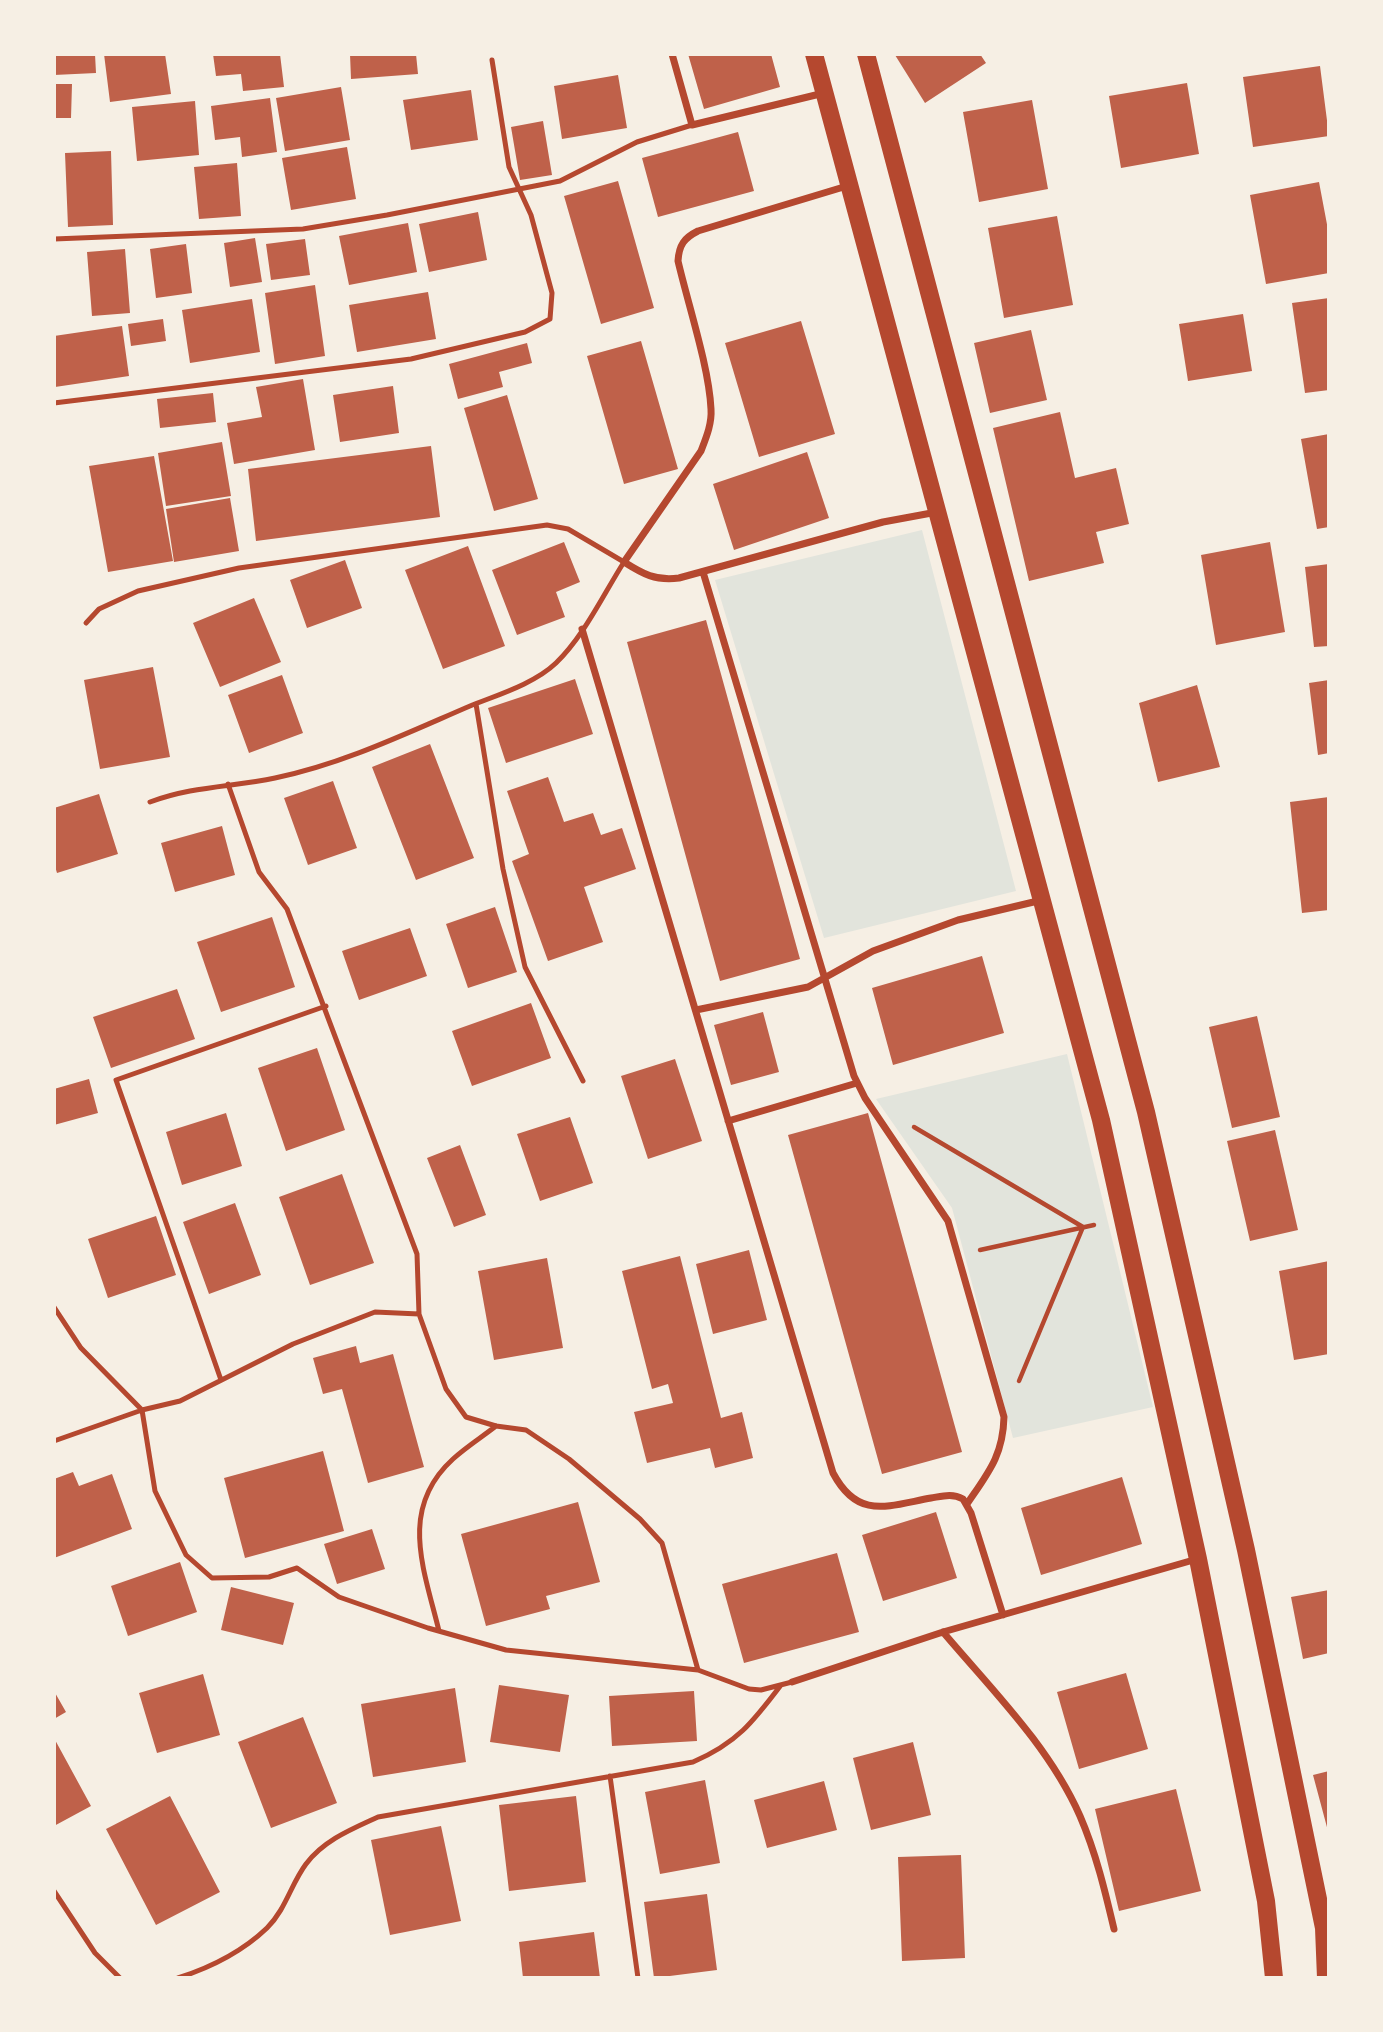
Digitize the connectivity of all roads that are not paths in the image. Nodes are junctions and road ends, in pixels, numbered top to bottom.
1 (672, 54) edge
2 (814, 54) edge
3 (866, 54) edge
4 (492, 60) dead end
5 (825, 93) junction
6 (692, 125) junction
7 (850, 185) junction
8 (519, 191) junction
9 (54, 239) edge
10 (54, 403) edge
11 (937, 512) junction
12 (624, 562) junction
13 (703, 572) junction
14 (86, 623) dead end
15 (582, 628) junction
16 (476, 704) junction
17 (228, 784) junction
18 (150, 802) dead end
19 (1042, 900) junction
20 (825, 980) junction
21 (326, 1006) junction
22 (696, 1010) junction
23 (583, 1081) dead end
24 (857, 1083) junction
25 (729, 1121) junction
26 (54, 1307) edge
27 (419, 1314) junction
28 (221, 1380) junction
29 (142, 1410) junction
30 (496, 1426) junction
31 (54, 1441) edge
32 (967, 1504) junction
33 (1198, 1559) junction
34 (1003, 1615) junction
35 (439, 1631) junction
36 (943, 1632) junction
37 (698, 1670) junction
38 (792, 1682) joint
39 (781, 1685) junction
40 (610, 1776) junction
41 (54, 1891) edge
42 (1114, 1929) dead end
43 (120, 1978) edge
44 (178, 1978) edge
45 (638, 1978) edge
46 (1274, 1978) edge
47 (1326, 1978) edge

1 - 6 street
2 - 5 main road
3 - 47 main road
4 - 8 lane
5 - 6 street
5 - 7 main road
6 - 8 lane
7 - 11 main road
7 - 12 street
8 - 9 lane
8 - 10 lane
11 - 13 street
11 - 19 main road
12 - 13 street
12 - 14 lane
12 - 15 lane
13 - 20 street
15 - 16 lane
15 - 22 street
16 - 17 lane
16 - 23 lane
17 - 18 lane
17 - 21 lane
19 - 20 street
19 - 33 main road
20 - 22 street
20 - 24 street
21 - 27 lane
21 - 28 lane
22 - 25 street
24 - 25 street
24 - 32 street
25 - 32 street
26 - 29 lane
27 - 28 lane
27 - 30 lane
28 - 29 lane
29 - 31 lane
29 - 35 lane
30 - 35 lane
30 - 37 lane
32 - 34 street
33 - 34 street
33 - 46 main road
34 - 36 street
35 - 37 lane
36 - 38 street
36 - 42 street
37 - 39 lane
38 - 39 lane
39 - 40 lane
40 - 44 lane
40 - 45 lane
41 - 43 lane

